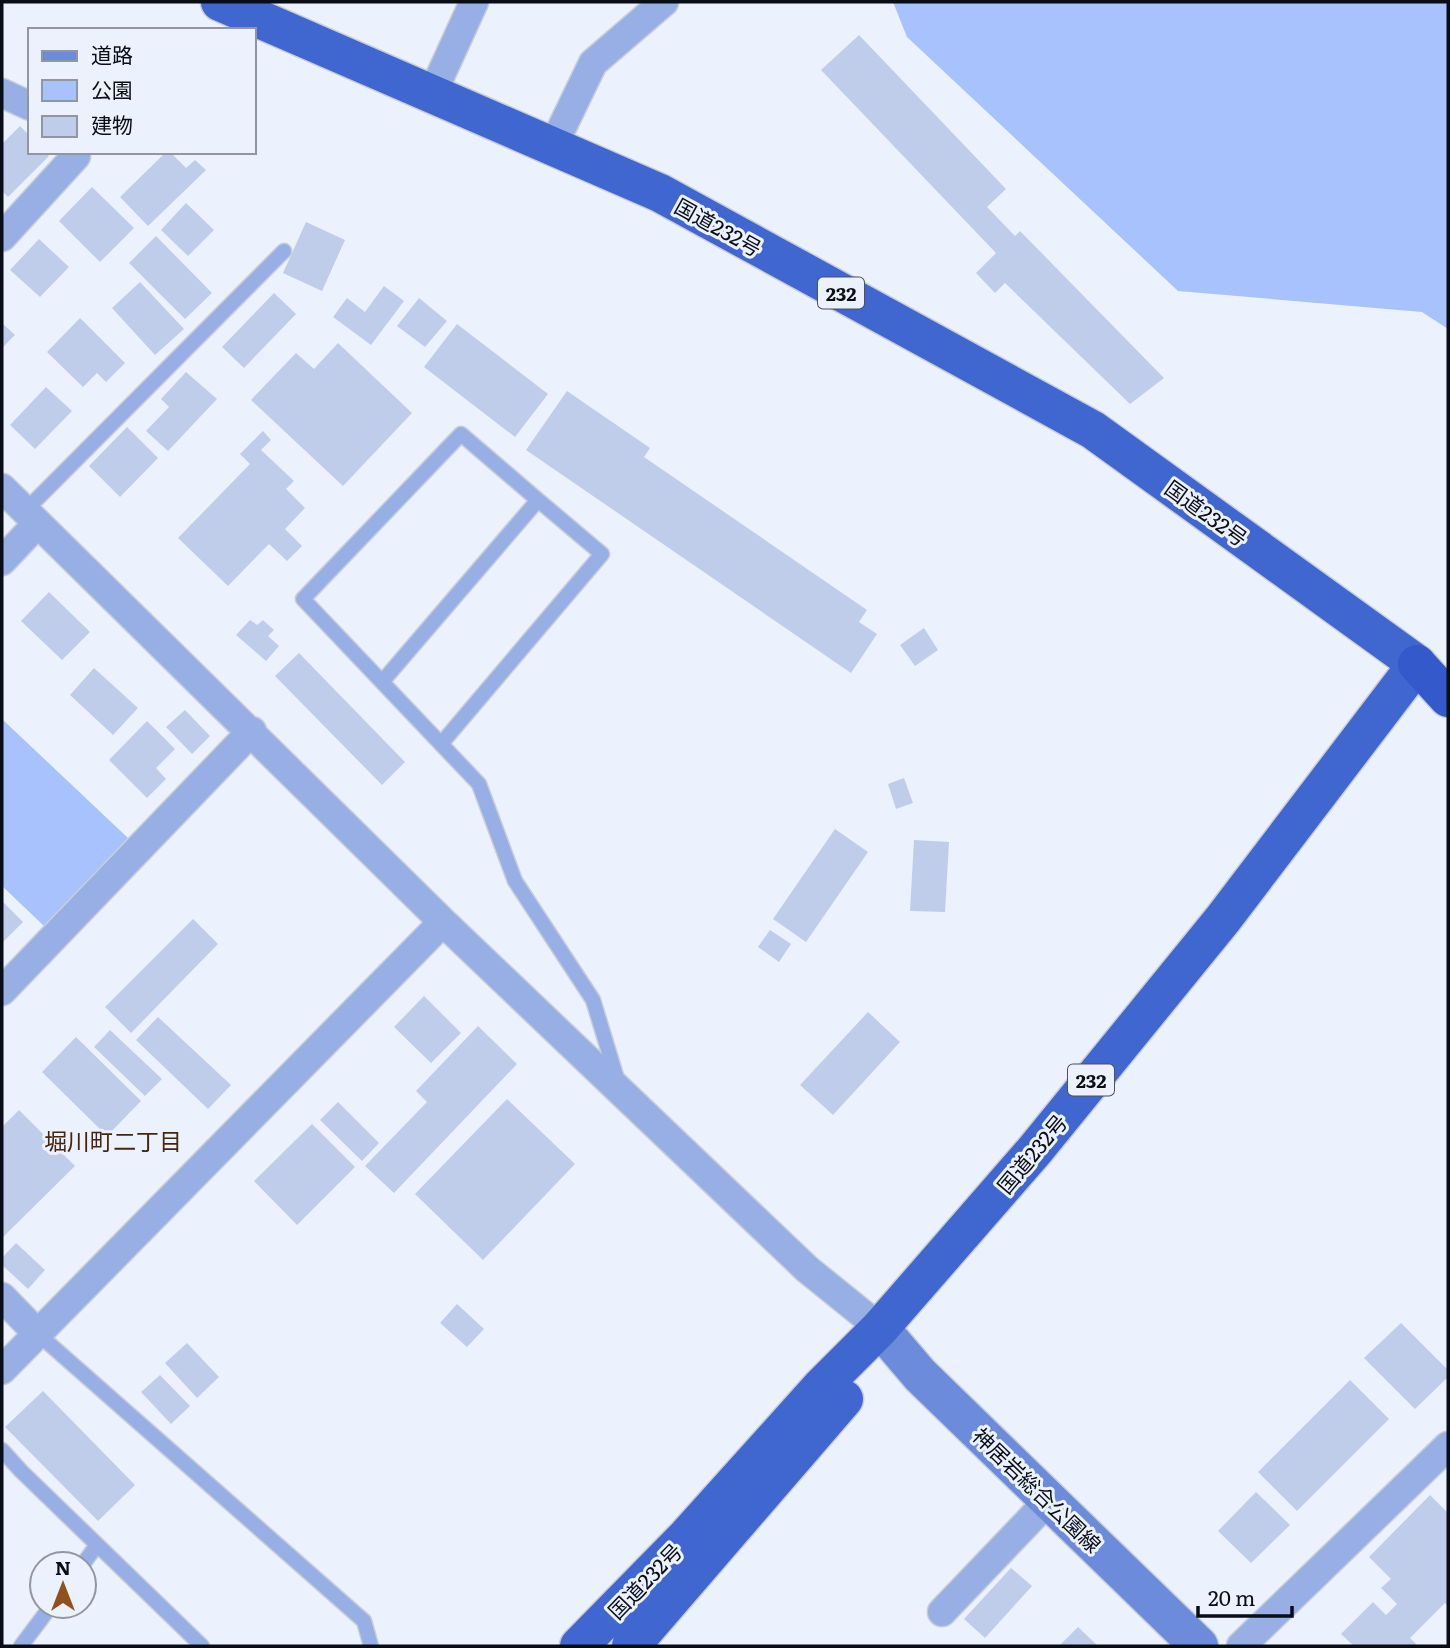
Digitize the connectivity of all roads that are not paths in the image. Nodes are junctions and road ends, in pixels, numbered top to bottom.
1 (220, 2) edge
2 (474, 2) edge
3 (664, 2) edge
4 (2, 93) edge
5 (432, 93) junction
6 (28, 105) edge
7 (553, 146) junction
8 (76, 154) edge
9 (2, 237) edge
10 (284, 251) dead end
11 (2, 488) edge
12 (538, 500) junction
13 (31, 518) junction
14 (2, 561) edge
15 (1433, 671) edge
16 (382, 682) junction
17 (1448, 698) edge
18 (251, 732) junction
19 (441, 744) junction
20 (443, 922) junction
21 (2, 991) edge
22 (621, 1092) junction
23 (2, 1297) edge
24 (880, 1328) junction
25 (37, 1333) junction
26 (2, 1370) edge
27 (1448, 1446) edge
28 (2, 1450) edge
29 (1049, 1500) junction
30 (97, 1545) junction
31 (93, 1550) edge
32 (942, 1612) dead end
33 (40, 1620) edge
34 (21, 1646) edge
35 (202, 1646) edge
36 (371, 1646) edge
37 (579, 1646) edge
38 (631, 1646) edge
39 (1199, 1646) edge
40 (1241, 1646) edge

1 - 5 highway, 国道232号 / 232
2 - 5 street
3 - 7 street
4 - 6 street
5 - 7 highway, 国道232号 / 232
7 - 15 highway, 国道232号 / 232
8 - 9 street
10 - 13 lane
11 - 13 street
12 - 16 lane
12 - 16 lane
12 - 19 lane
13 - 14 street
13 - 18 street
15 - 17 highway
15 - 24 highway, 国道232号 / 232
16 - 19 lane
18 - 20 street
18 - 21 street
19 - 22 lane
20 - 22 street
20 - 25 street
22 - 24 street
23 - 25 street
24 - 29 main road, 神居岩総合公園線
24 - 37 highway, 国道232号 / 232
24 - 38 highway, 国道232号 / 232
25 - 26 street
25 - 36 lane
27 - 40 street
28 - 30 lane
29 - 32 street
29 - 39 main road, 神居岩総合公園線
30 - 31 lane
30 - 35 lane
33 - 34 lane

